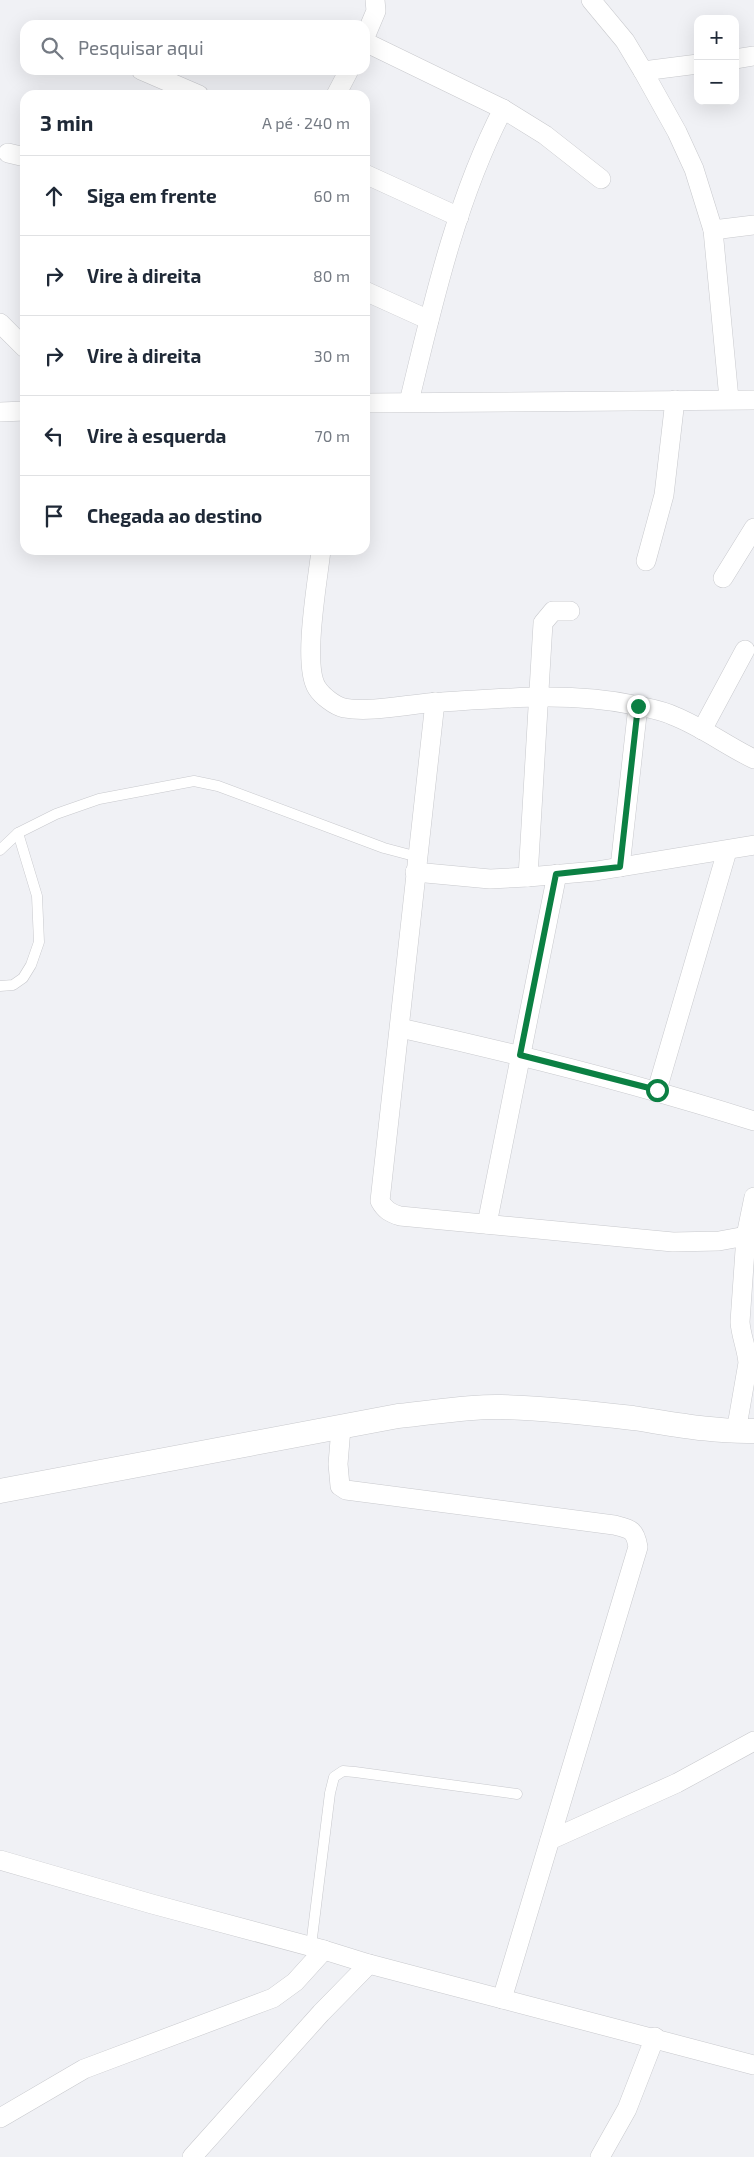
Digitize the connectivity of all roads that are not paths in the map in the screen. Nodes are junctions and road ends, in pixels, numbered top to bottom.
1 (376, 0) edge
2 (591, 0) edge
3 (370, 25) edge
4 (370, 44) edge
5 (754, 56) edge
6 (739, 58) edge
7 (694, 65) edge
8 (643, 71) junction
9 (153, 75) edge
10 (346, 75) edge
11 (187, 90) edge
12 (339, 90) edge
13 (503, 109) junction
14 (370, 176) edge
15 (601, 179) dead end
16 (459, 217) junction
17 (754, 225) edge
18 (713, 230) junction
19 (370, 293) edge
20 (429, 320) junction
21 (0, 323) edge
22 (20, 343) edge
23 (729, 399) junction
24 (676, 400) junction
25 (754, 400) edge
26 (409, 402) junction
27 (370, 403) edge
28 (20, 411) edge
29 (0, 412) edge
30 (754, 528) edge
31 (320, 555) edge
32 (646, 561) dead end
33 (723, 578) dead end
34 (570, 611) dead end
35 (745, 650) dead end
36 (538, 697) junction
37 (434, 702) junction
38 (638, 706) junction
39 (702, 730) junction
40 (754, 759) edge
41 (18, 834) junction
42 (754, 845) edge
43 (0, 850) edge
44 (727, 851) junction
45 (417, 865) junction
46 (620, 867) junction
47 (556, 874) junction
48 (528, 877) junction
49 (0, 986) edge
50 (400, 1028) junction
51 (520, 1055) junction
52 (657, 1090) junction
53 (754, 1121) edge
54 (754, 1196) edge
55 (487, 1224) junction
56 (746, 1236) junction
57 (341, 1428) junction
58 (745, 1431) edge
59 (0, 1491) edge
60 (754, 1741) edge
61 (517, 1794) dead end
62 (550, 1840) junction
63 (0, 1860) edge
64 (317, 1948) junction
65 (369, 1964) junction
66 (502, 2000) junction
67 (655, 2037) junction
68 (754, 2064) edge
69 (0, 2118) edge
70 (192, 2157) edge
71 (600, 2157) edge

1 - 3 street
2 - 8 street
4 - 13 street
5 - 6 street
7 - 8 street
8 - 18 street
9 - 11 street
10 - 12 street
13 - 15 street
13 - 16 street
14 - 16 street
16 - 20 street
17 - 18 street
18 - 23 street
19 - 20 street
20 - 26 street
21 - 22 street
23 - 24 street
23 - 25 street
24 - 26 street
24 - 32 street
26 - 27 street
28 - 29 street
30 - 33 street
31 - 37 street
34 - 36 street
35 - 39 street
36 - 37 street
36 - 38 street
36 - 48 street
37 - 45 street
38 - 39 street
38 - 46 street
39 - 40 street
41 - 43 lane
41 - 45 lane
41 - 49 lane
42 - 44 street
44 - 46 street
44 - 52 street
45 - 48 street
45 - 50 street
46 - 47 street
47 - 48 street
47 - 51 street
50 - 51 street
50 - 55 street
51 - 52 street
51 - 55 street
52 - 53 street
54 - 56 street
55 - 56 street
56 - 58 street
57 - 58 street
57 - 59 street
57 - 62 street
60 - 62 street
61 - 64 lane
62 - 66 street
63 - 64 street
64 - 65 street
64 - 69 street
65 - 66 street
65 - 70 street
66 - 67 street
67 - 68 street
67 - 71 street

